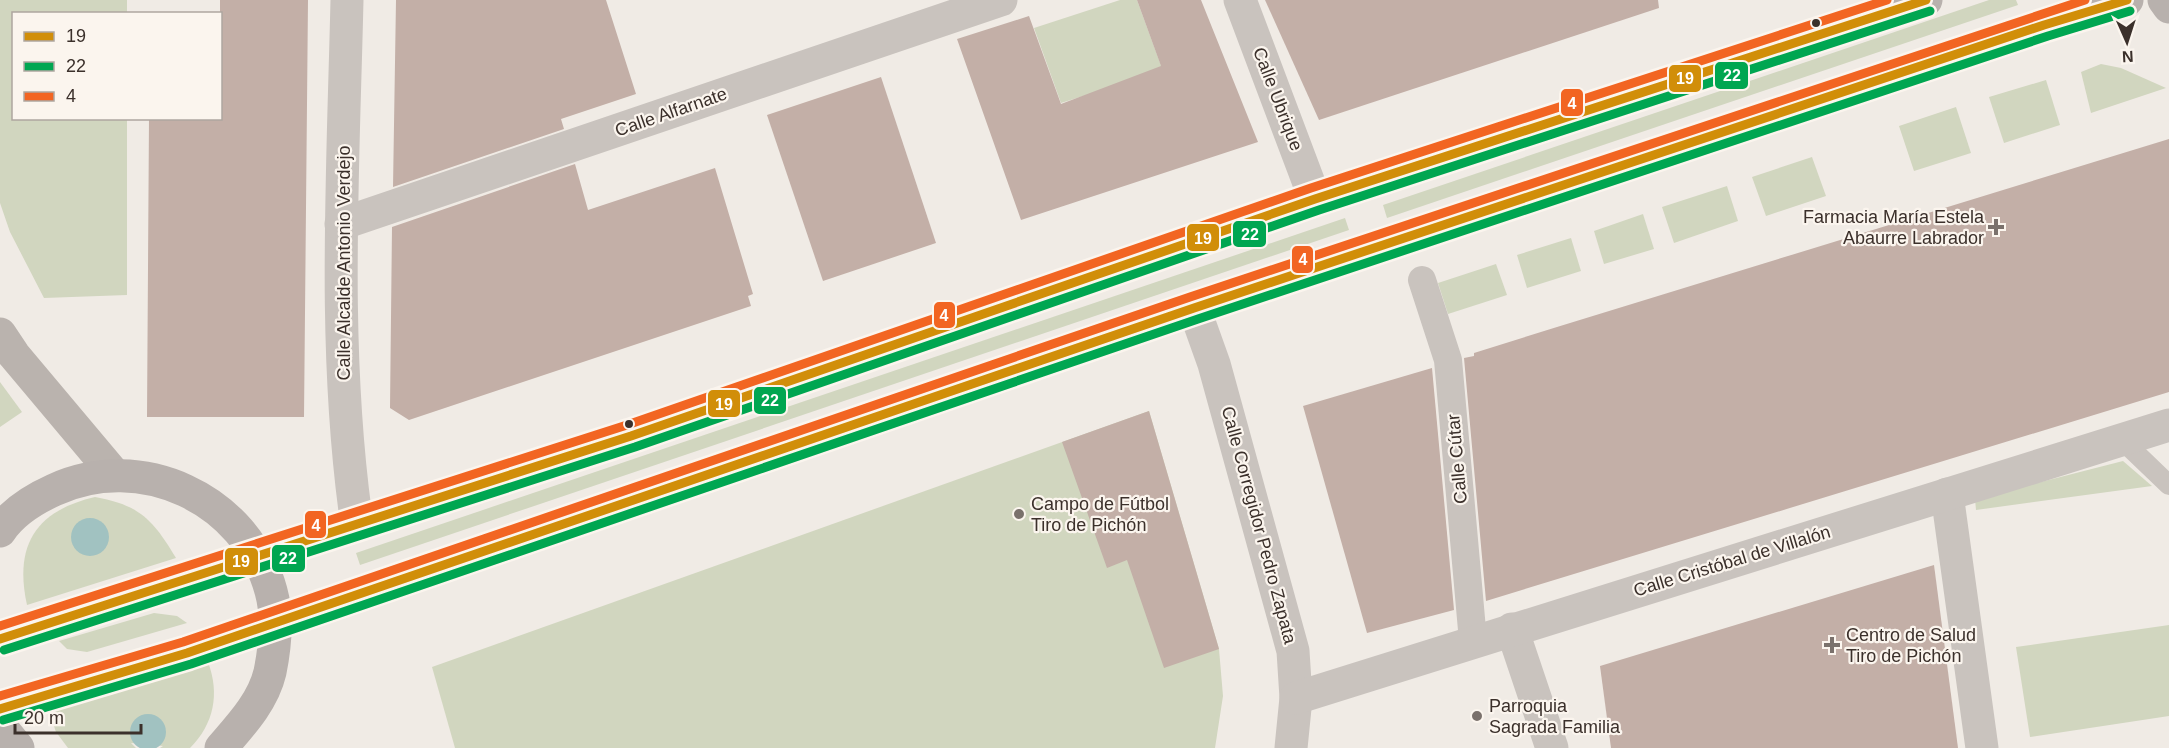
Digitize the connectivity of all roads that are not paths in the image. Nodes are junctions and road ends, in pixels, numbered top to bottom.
1 (347, 0) edge
2 (1001, 0) edge
3 (1240, 0) edge
4 (1926, 0) edge
5 (2127, 0) edge
6 (2164, 0) edge
7 (2169, 7) edge
8 (1315, 199) junction
9 (341, 224) junction
10 (1422, 280) dead end
11 (1194, 308) junction
12 (0, 334) edge
13 (2169, 425) edge
14 (2121, 439) junction
15 (114, 474) junction
16 (2169, 485) edge
17 (1947, 494) junction
18 (357, 525) junction
19 (0, 531) edge
20 (257, 556) junction
21 (275, 624) junction
22 (1512, 629) junction
23 (0, 639) edge
24 (1473, 641) junction
25 (1296, 698) junction
26 (0, 708) edge
27 (0, 726) edge
28 (18, 748) edge
29 (221, 748) edge
30 (1291, 748) edge
31 (1552, 748) edge
32 (1982, 748) edge

1 - 9 street, Calle Alcalde Antonio Verdejo
2 - 9 street, Calle Alfarnate
3 - 8 street, Calle Ubrique
4 - 8 main road
5 - 11 main road
6 - 7 main road
8 - 18 main road
9 - 18 street, Calle Alcalde Antonio Verdejo
10 - 24 street, Calle Cútar
11 - 21 main road
11 - 25 street, Calle Corregidor Pedro Zapata
12 - 15 main road
13 - 14 street, Calle Cristóbal de Villalón
14 - 16 lane
14 - 17 street, Calle Cristóbal de Villalón
15 - 19 main road
15 - 20 main road
17 - 22 street, Calle Cristóbal de Villalón
17 - 32 street
18 - 20 main road
20 - 21 main road
20 - 23 main road
21 - 26 main road
21 - 29 main road
22 - 24 street, Calle Cristóbal de Villalón
22 - 31 street
24 - 25 street, Calle Cristóbal de Villalón
25 - 30 street, Calle Corregidor Pedro Zapata
27 - 28 main road

